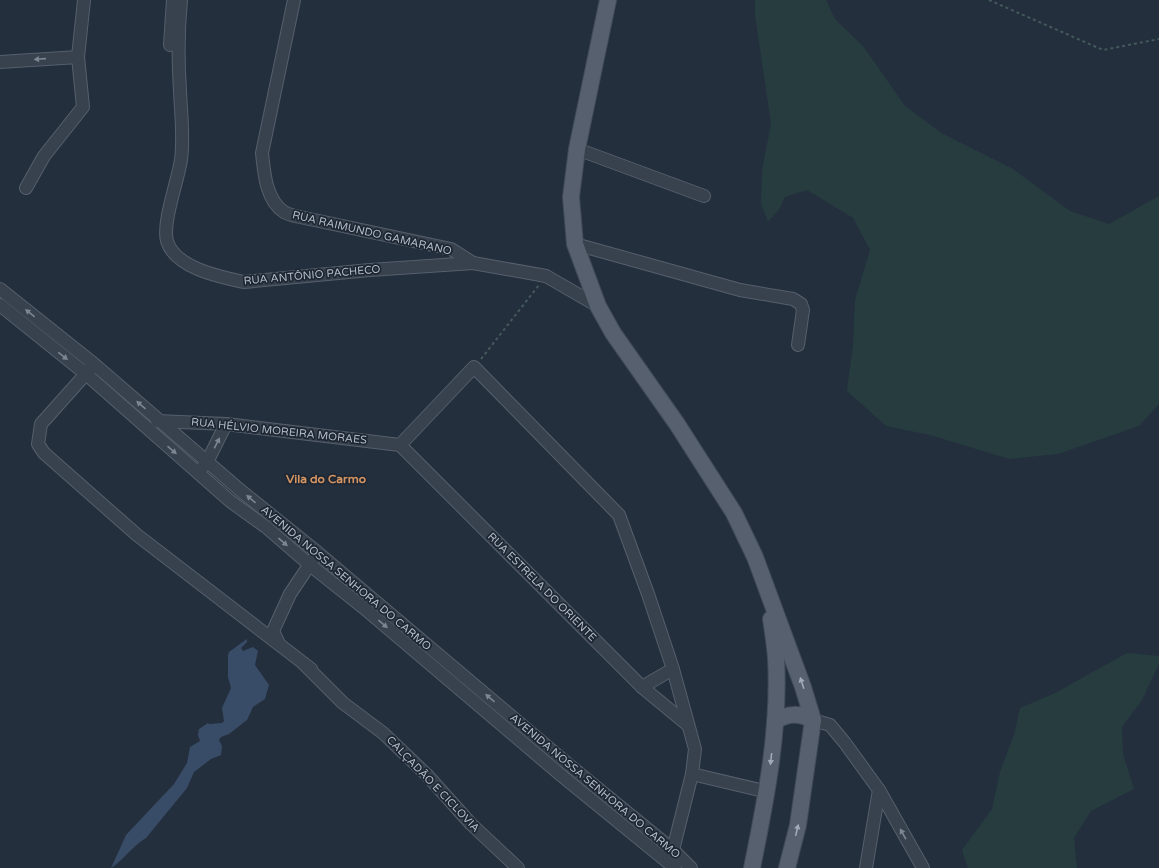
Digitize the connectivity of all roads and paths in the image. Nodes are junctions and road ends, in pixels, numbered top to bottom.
1 (84, 0) edge
2 (173, 0) edge
3 (181, 0) edge
4 (294, 0) edge
5 (608, 0) edge
6 (989, 0) edge
7 (1159, 39) edge
8 (170, 45) dead end
9 (78, 57) junction
10 (0, 62) edge
11 (577, 149) junction
12 (26, 188) dead end
13 (704, 196) dead end
14 (575, 244) junction
15 (474, 263) junction
16 (546, 276) junction
17 (0, 289) edge
18 (0, 305) edge
19 (598, 306) junction
20 (49, 337) junction
21 (798, 345) dead end
22 (94, 364) junction
23 (474, 367) junction
24 (86, 374) junction
25 (158, 420) junction
26 (226, 424) junction
27 (149, 430) junction
28 (400, 444) junction
29 (207, 462) junction
30 (198, 472) junction
31 (270, 522) junction
32 (317, 552) junction
33 (310, 565) junction
34 (768, 596) junction
35 (367, 603) junction
36 (311, 669) junction
37 (673, 669) junction
38 (642, 688) junction
39 (507, 720) junction
40 (813, 720) junction
41 (775, 721) junction
42 (688, 725) junction
43 (568, 765) junction
44 (692, 774) junction
45 (562, 776) junction
46 (879, 790) junction
47 (768, 792) junction
48 (669, 854) junction
49 (518, 868) edge
50 (675, 868) edge
51 (691, 868) edge
52 (752, 868) edge
53 (787, 868) edge
54 (866, 868) edge
55 (923, 868) edge

1 - 9 street
2 - 8 street
3 - 15 street, RUA ANTÔNIO PACHECO
4 - 15 street, RUA RAIMUNDO GAMARANO
5 - 11 main road
6 - 7 path
9 -> 10 street
9 - 12 street
11 - 13 street
11 - 14 main road
14 - 19 main road
14 - 21 street
15 - 16 street, RUA RAIMUNDO GAMARANO
16 - 19 street, RUA RAIMUNDO GAMARANO
16 - 23 path
20 -> 17 street, AVENIDA NOSSA SENHORA DO CARMO
18 - 20 street, AVENIDA NOSSA SENHORA DO CARMO
19 - 34 main road
20 - 22 street, AVENIDA NOSSA SENHORA DO CARMO
20 -> 24 street, AVENIDA NOSSA SENHORA DO CARMO
22 - 24 street
25 -> 22 street, AVENIDA NOSSA SENHORA DO CARMO
23 - 28 street
23 - 37 street
24 - 27 street, AVENIDA NOSSA SENHORA DO CARMO
24 - 36 street
25 - 26 street, RUA HÉLVIO MOREIRA MORAES
25 - 27 street
25 - 29 street, AVENIDA NOSSA SENHORA DO CARMO
26 - 28 street, RUA HÉLVIO MOREIRA MORAES
29 -> 26 street
27 -> 30 street, AVENIDA NOSSA SENHORA DO CARMO
28 - 38 street, RUA ESTRELA DO ORIENTE
29 - 30 street
31 -> 29 street, AVENIDA NOSSA SENHORA DO CARMO
30 - 31 street, AVENIDA NOSSA SENHORA DO CARMO
31 - 32 street, AVENIDA NOSSA SENHORA DO CARMO
31 -> 33 street, AVENIDA NOSSA SENHORA DO CARMO
32 - 33 street
32 - 35 street, AVENIDA NOSSA SENHORA DO CARMO
33 - 35 street, AVENIDA NOSSA SENHORA DO CARMO
33 - 36 street
40 -> 34 main road
34 - 41 main road
35 - 39 street, AVENIDA NOSSA SENHORA DO CARMO
36 - 49 street, CALÇADÃO E CICLOVIA
37 - 38 street
37 - 42 street
38 - 42 street, RUA ESTRELA DO ORIENTE
39 - 43 street, AVENIDA NOSSA SENHORA DO CARMO
39 - 45 street, AVENIDA NOSSA SENHORA DO CARMO
40 - 41 main road
40 - 46 street
53 -> 40 main road
41 -> 47 main road
42 - 44 street
43 - 45 street
43 - 48 street, AVENIDA NOSSA SENHORA DO CARMO
44 - 47 street
44 - 48 street
45 - 48 street, AVENIDA NOSSA SENHORA DO CARMO
46 - 54 street
55 -> 46 street
47 - 52 main road
48 - 50 street, AVENIDA NOSSA SENHORA DO CARMO
48 - 51 street, AVENIDA NOSSA SENHORA DO CARMO

